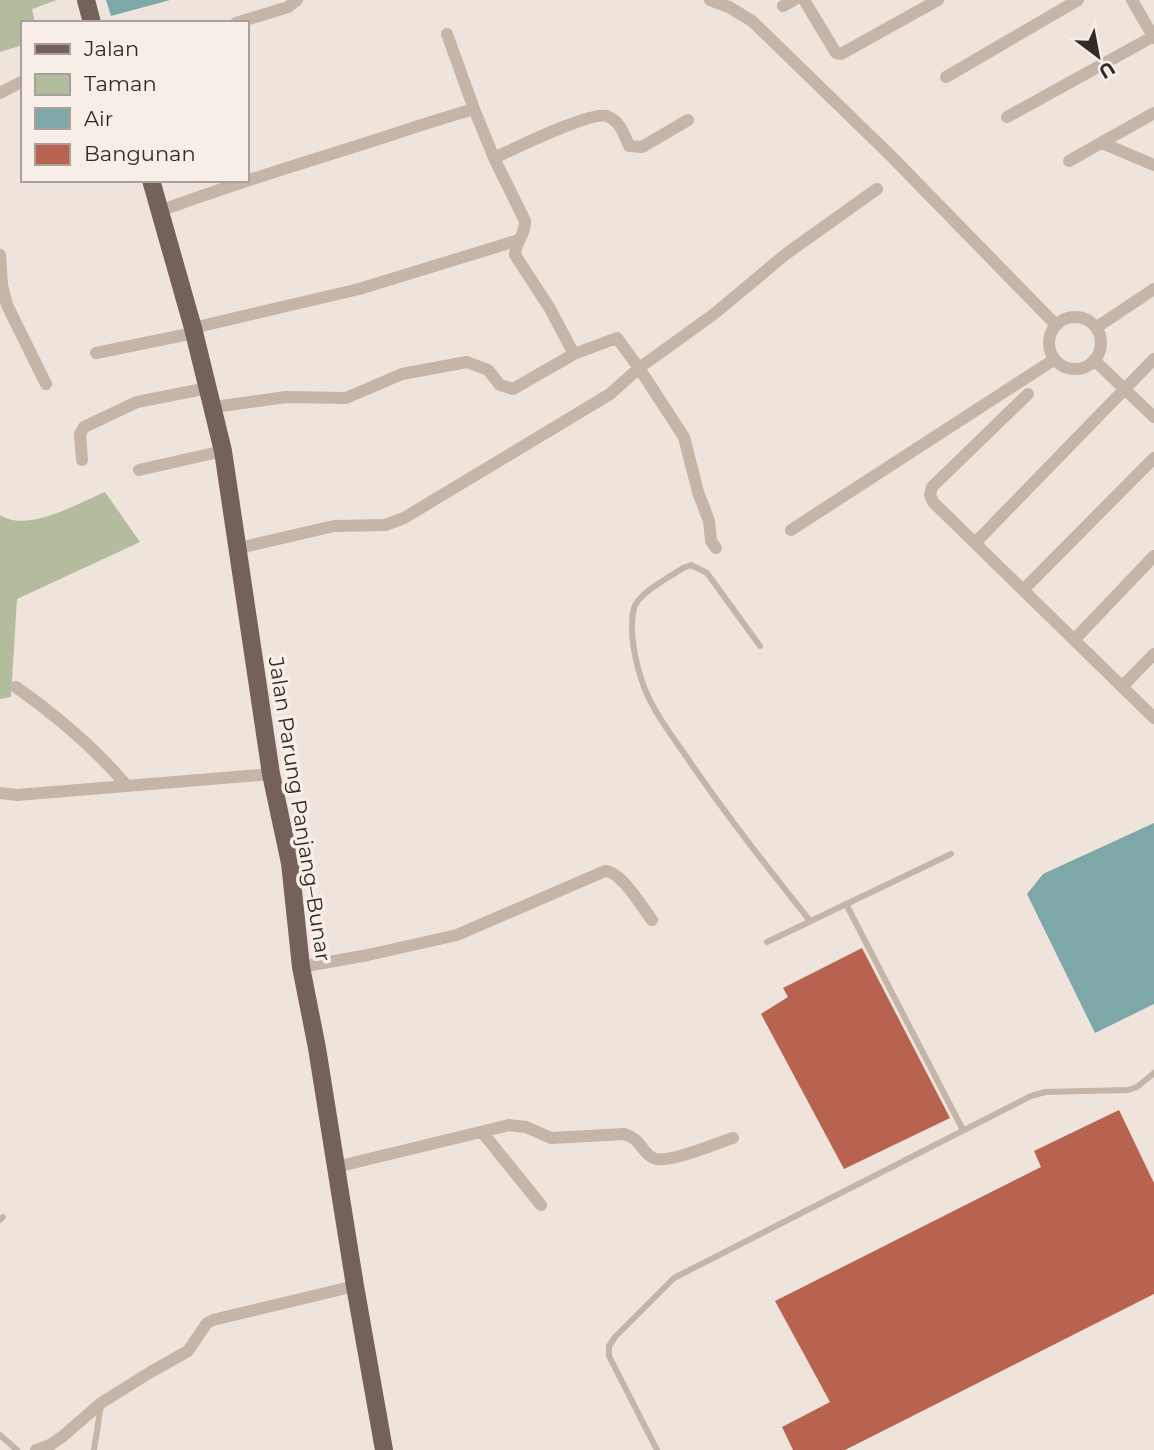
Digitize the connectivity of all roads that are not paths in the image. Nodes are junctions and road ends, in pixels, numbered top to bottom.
1 (86, 0) edge
2 (297, 0) edge
3 (710, 0) edge
4 (804, 0) edge
5 (938, 0) edge
6 (1078, 0) edge
7 (1132, 0) edge
8 (91, 21) edge
9 (242, 21) edge
10 (447, 34) dead end
11 (1154, 36) edge
12 (946, 77) dead end
13 (21, 82) edge
14 (0, 93) edge
15 (474, 109) junction
16 (1154, 113) edge
17 (1007, 117) dead end
18 (688, 120) dead end
19 (1101, 143) junction
20 (494, 158) junction
21 (1069, 161) dead end
22 (1154, 165) edge
23 (248, 180) edge
24 (152, 182) edge
25 (242, 182) edge
26 (877, 189) dead end
27 (160, 211) junction
28 (519, 240) junction
29 (0, 255) edge
30 (1154, 289) edge
31 (1056, 325) junction
32 (1097, 327) junction
33 (194, 330) junction
34 (96, 353) dead end
35 (574, 354) junction
36 (1055, 359) junction
37 (1154, 359) edge
38 (1094, 360) junction
39 (639, 368) junction
40 (46, 384) dead end
41 (208, 388) junction
42 (1124, 389) junction
43 (1028, 394) dead end
44 (214, 407) junction
45 (1154, 417) edge
46 (223, 451) junction
47 (1154, 458) edge
48 (82, 460) dead end
49 (139, 470) dead end
50 (791, 530) dead end
51 (975, 543) junction
52 (239, 548) junction
53 (716, 548) dead end
54 (1154, 556) edge
55 (1023, 590) junction
56 (1074, 640) junction
57 (760, 646) dead end
58 (1154, 654) edge
59 (16, 687) dead end
60 (1122, 687) junction
61 (1154, 718) edge
62 (271, 774) junction
63 (127, 786) junction
64 (0, 793) edge
65 (951, 854) dead end
66 (846, 904) junction
67 (652, 920) dead end
68 (810, 921) junction
69 (767, 942) dead end
70 (301, 967) junction
71 (1154, 1073) edge
72 (963, 1130) junction
73 (482, 1132) junction
74 (733, 1138) dead end
75 (336, 1167) junction
76 (541, 1205) dead end
77 (355, 1286) junction
78 (101, 1403) junction
79 (0, 1435) edge
80 (18, 1450) edge
81 (36, 1450) edge
82 (94, 1450) edge
83 (384, 1450) edge
84 (657, 1450) edge

1 - 8 main road
2 - 9 street
3 - 31 street
4 - 5 street
6 - 12 street
7 - 11 street
10 - 15 street
11 - 17 street
13 - 14 street
15 - 20 street
15 - 23 street
16 - 19 street
18 - 20 street
19 - 21 street
19 - 22 street
20 - 28 street
24 - 27 main road, Jalan Parung Panjang–Bunar
25 - 27 street
26 - 39 street
27 - 33 main road, Jalan Parung Panjang–Bunar
28 - 33 street
28 - 35 street
29 - 40 street
30 - 32 street
31 - 32 street
31 - 36 street
32 - 38 street
33 - 34 street
33 - 41 main road, Jalan Parung Panjang–Bunar
35 - 39 street
35 - 44 street
36 - 38 street
36 - 50 street
37 - 42 street
38 - 42 street
39 - 52 street
39 - 53 street
41 - 44 main road, Jalan Parung Panjang–Bunar
41 - 48 street
42 - 45 street
42 - 51 street
43 - 51 street
44 - 46 main road, Jalan Parung Panjang–Bunar
46 - 49 street
46 - 52 main road, Jalan Parung Panjang–Bunar
47 - 55 street
51 - 55 street
52 - 62 main road, Jalan Parung Panjang–Bunar
54 - 56 street
55 - 56 street
56 - 60 street
57 - 68 lane
58 - 60 street
59 - 63 street
60 - 61 street
62 - 63 street
62 - 70 main road, Jalan Parung Panjang–Bunar
63 - 64 street
65 - 66 lane
66 - 68 lane
66 - 72 lane
67 - 70 street
68 - 69 lane
70 - 75 main road, Jalan Parung Panjang–Bunar
71 - 72 lane
72 - 84 lane
73 - 74 street
73 - 75 street
73 - 76 street
75 - 77 main road, Jalan Parung Panjang–Bunar
77 - 78 street
77 - 83 main road, Jalan Parung Panjang–Bunar
78 - 81 street
78 - 82 lane
79 - 80 lane

